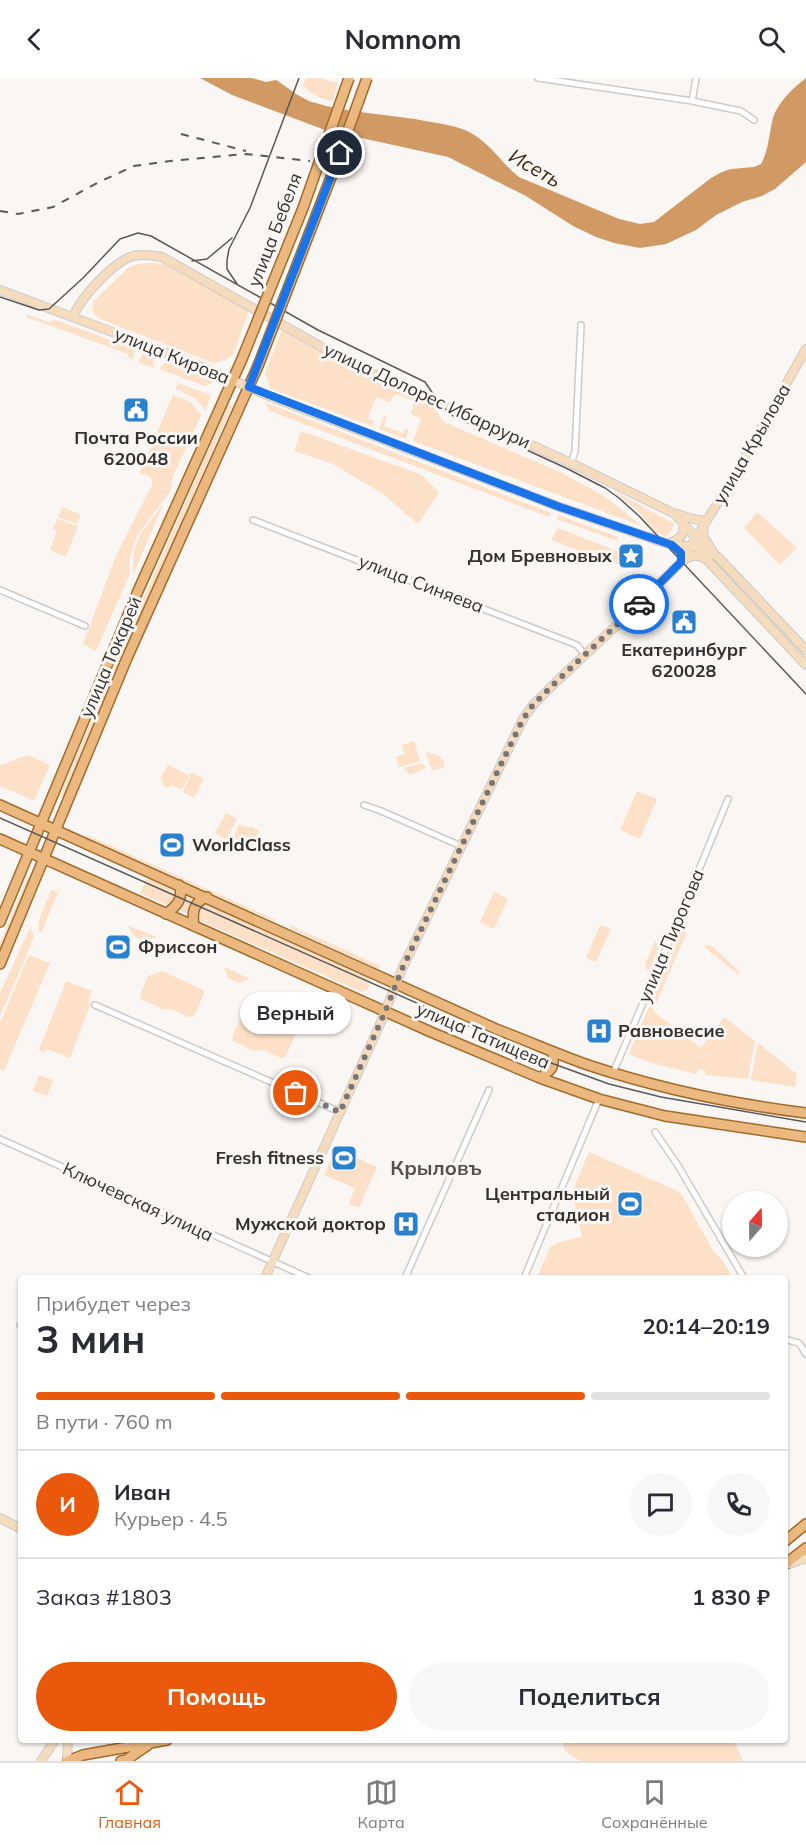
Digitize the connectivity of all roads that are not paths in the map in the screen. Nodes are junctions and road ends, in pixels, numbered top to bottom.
1 (349, 78) edge
2 (367, 78) edge
3 (538, 78) edge
4 (696, 78) edge
5 (692, 101) junction
6 (754, 120) dead end
7 (0, 290) edge
8 (73, 317) junction
9 (581, 325) dead end
10 (806, 349) edge
11 (242, 359) joint
12 (258, 366) joint
13 (233, 380) junction
14 (249, 387) junction
15 (571, 464) junction
16 (678, 517) junction
17 (253, 520) dead end
18 (708, 521) junction
19 (696, 538) junction
20 (670, 544) junction
21 (686, 546) junction
22 (701, 548) junction
23 (718, 557) junction
24 (706, 559) junction
25 (681, 562) junction
26 (0, 590) edge
27 (85, 626) dead end
28 (806, 650) edge
29 (585, 655) junction
30 (806, 665) edge
31 (728, 799) dead end
32 (0, 805) edge
33 (364, 805) dead end
34 (41, 823) junction
35 (57, 830) junction
36 (0, 839) edge
37 (461, 846) junction
38 (29, 853) junction
39 (44, 860) junction
40 (179, 885) junction
41 (207, 897) junction
42 (166, 914) junction
43 (0, 922) edge
44 (194, 927) junction
45 (0, 964) edge
46 (397, 983) junction
47 (94, 1005) dead end
48 (385, 1012) junction
49 (553, 1052) junction
50 (613, 1073) junction
51 (540, 1078) junction
52 (489, 1090) dead end
53 (598, 1099) junction
54 (340, 1112) junction
55 (806, 1113) edge
56 (655, 1132) dead end
57 (806, 1137) edge
58 (0, 1139) edge
59 (272, 1262) junction
60 (266, 1275) edge
61 (302, 1275) edge
62 (406, 1275) edge
63 (525, 1275) edge
64 (742, 1275) edge
65 (788, 1340) edge
66 (806, 1354) edge
67 (0, 1518) edge
68 (806, 1524) edge
69 (18, 1527) edge
70 (788, 1539) edge
71 (806, 1548) edge
72 (806, 1558) edge
73 (788, 1563) edge
74 (788, 1564) edge
75 (53, 1743) edge
76 (68, 1743) edge
77 (154, 1743) edge
78 (150, 1744) junction
79 (41, 1761) edge
80 (67, 1761) edge
81 (121, 1761) edge

1 - 11 main road, улица Бебеля, bridge
2 - 12 main road, улица Бебеля, bridge
3 - 5 street
4 - 5 street
5 - 6 street
7 - 8 main road, улица Кирова
8 - 13 main road, улица Кирова
8 - 15 main road, улица Долорес Ибаррури
9 - 15 street
10 - 18 main road, улица Крылова
11 - 13 main road, улица Токарей
12 - 14 main road, улица Токарей
13 - 14 main road, улица Кирова
13 - 34 main road, улица Токарей
14 - 20 main road, улица Кирова
14 - 35 main road, улица Токарей
15 - 16 main road, улица Долорес Ибаррури
16 - 18 main road
16 - 19 main road, улица Долорес Ибаррури
16 - 20 main road
17 - 29 street, улица Синяева
18 - 19 main road, улица Крылова
18 - 23 main road
19 - 21 main road, улица Крылова
19 - 22 main road, улица Долорес Ибаррури
20 - 21 main road, улица Кирова
20 - 25 main road
21 - 22 main road, улица Кирова
21 - 25 main road, улица Крылова
22 - 23 main road
22 - 24 main road, улица Долорес Ибаррури
23 - 28 main road
24 - 25 main road
24 - 30 main road, улица Долорес Ибаррури
25 - 29 main road, улица Крылова
26 - 27 street
29 - 37 main road, улица Крылова
31 - 50 street, улица Пирогова
32 - 34 main road, улица Татищева
33 - 37 street
34 - 35 main road, улица Татищева
34 - 38 main road, улица Токарей
35 - 39 main road, улица Токарей
35 - 40 main road, улица Татищева
36 - 38 main road, улица Татищева
37 - 46 main road, улица Крылова
38 - 39 main road, улица Татищева
38 - 43 main road, улица Токарей
39 - 42 main road, улица Татищева
39 - 45 main road, улица Токарей
40 - 41 main road, улица Татищева
40 - 42 main road
41 - 44 main road
41 - 46 main road, улица Татищева
42 - 44 main road, улица Татищева
44 - 48 main road, улица Татищева
46 - 48 main road, улица Крылова
46 - 49 main road, улица Татищева
47 - 54 street
48 - 51 main road, улица Татищева
48 - 54 main road, улица Крылова
49 - 50 main road, улица Татищева
49 - 51 main road
50 - 55 main road, улица Татищева
51 - 53 main road, улица Татищева
52 - 62 street
53 - 57 main road, улица Татищева
53 - 63 street
54 - 59 main road, улица Крылова
56 - 64 street
58 - 59 street, Ключевская улица
59 - 60 main road, улица Крылова
59 - 61 street, Ключевская улица
65 - 66 street
67 - 69 main road
68 - 70 main road
71 - 73 main road
72 - 74 main road
75 - 79 main road
76 - 80 main road
77 - 78 main road
78 - 80 main road
78 - 81 main road

